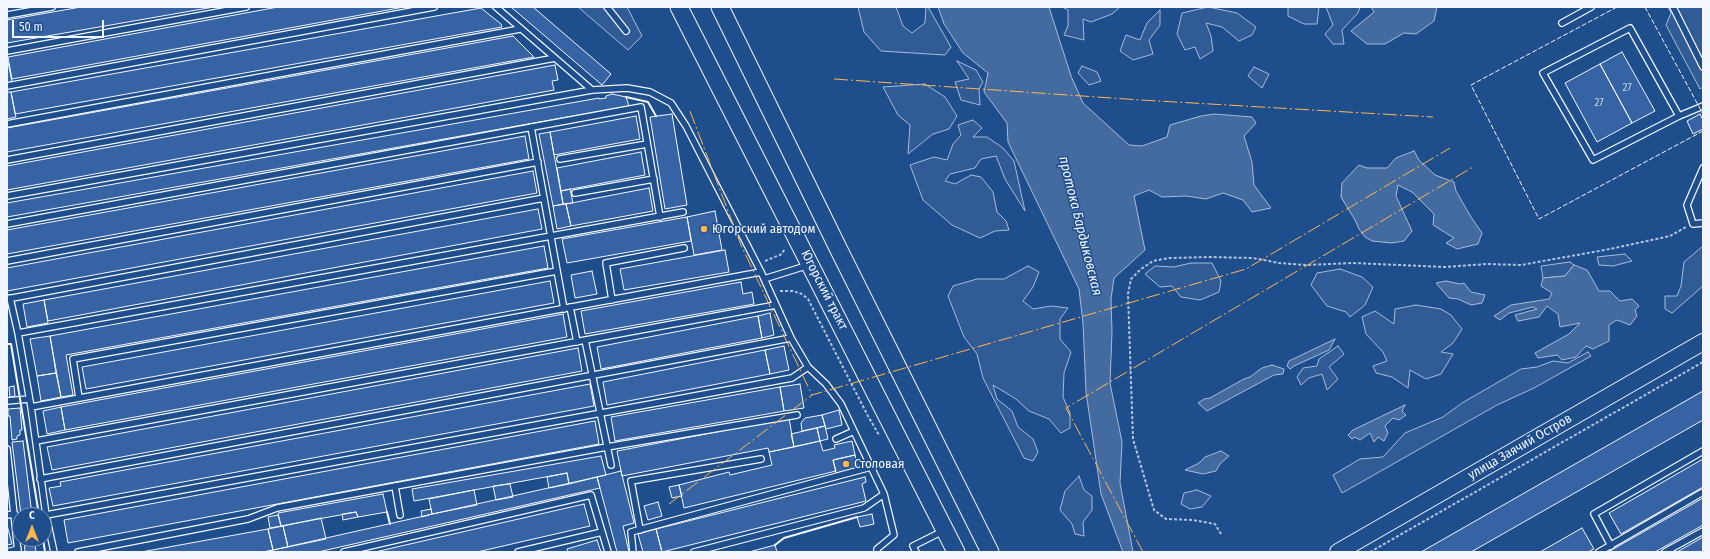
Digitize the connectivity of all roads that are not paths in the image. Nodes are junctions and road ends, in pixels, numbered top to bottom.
1 (52, 7) edge
2 (246, 7) edge
3 (434, 7) edge
4 (496, 7) edge
5 (607, 7) edge
6 (679, 7) edge
7 (1590, 7) edge
8 (1673, 7) edge
9 (725, 10) edge
10 (7, 15) edge
11 (1562, 23) dead end
12 (520, 29) junction
13 (626, 32) dead end
14 (7, 51) edge
15 (555, 58) junction
16 (1703, 67) edge
17 (7, 86) edge
18 (592, 90) junction
19 (1703, 106) edge
20 (1679, 116) junction
21 (7, 124) edge
22 (531, 127) junction
23 (648, 144) junction
24 (560, 159) dead end
25 (7, 160) edge
26 (538, 162) junction
27 (1703, 168) edge
28 (654, 179) junction
29 (1703, 184) edge
30 (1696, 185) junction
31 (575, 193) dead end
32 (7, 196) edge
33 (544, 198) junction
34 (683, 212) dead end
35 (660, 216) junction
36 (1703, 223) edge
37 (7, 224) edge
38 (551, 236) junction
39 (684, 248) dead end
40 (7, 261) edge
41 (811, 265) junction
42 (557, 271) junction
43 (760, 272) junction
44 (764, 279) junction
45 (9, 298) edge
46 (612, 300) junction
47 (776, 305) junction
48 (570, 307) junction
49 (564, 309) junction
50 (18, 333) junction
51 (791, 338) junction
52 (585, 340) junction
53 (577, 342) junction
54 (1703, 342) edge
55 (808, 367) junction
56 (592, 375) junction
57 (79, 398) junction
58 (29, 399) junction
59 (7, 401) edge
60 (31, 407) junction
61 (600, 412) junction
62 (797, 415) dead end
63 (854, 431) junction
64 (836, 439) dead end
65 (36, 441) junction
66 (607, 447) junction
67 (7, 449) edge
68 (1703, 451) edge
69 (761, 459) dead end
70 (611, 465) dead end
71 (871, 466) junction
72 (9, 475) edge
73 (40, 479) junction
74 (395, 486) junction
75 (1703, 492) edge
76 (884, 494) junction
77 (14, 507) edge
78 (45, 507) edge
79 (52, 514) edge
80 (400, 515) dead end
81 (640, 530) junction
82 (945, 530) junction
83 (1703, 531) edge
84 (602, 532) junction
85 (1611, 546) junction
86 (18, 551) edge
87 (7, 552) edge
88 (78, 552) edge
89 (344, 552) edge
90 (518, 552) edge
91 (608, 552) edge
92 (633, 552) edge
93 (694, 552) edge
94 (877, 552) edge
95 (916, 552) edge
96 (956, 552) edge
97 (990, 552) edge
98 (1338, 552) edge
99 (1599, 552) edge
100 (1666, 552) edge

1 - 10 lane
2 - 14 lane
3 - 17 lane
4 - 12 lane
5 - 13 lane
6 - 41 main road, Югорский тракт
7 - 11 lane
8 - 16 lane
9 - 97 main road
12 - 15 lane
12 - 21 lane
15 - 18 lane
15 - 25 lane
18 - 32 lane
18 - 43 lane
19 - 20 lane
20 - 20 lane
22 - 23 lane
22 - 26 lane
22 - 37 lane
23 - 24 lane
23 - 28 lane
26 - 33 lane
26 - 40 lane
27 - 30 lane
28 - 31 lane
28 - 35 lane
29 - 30 lane
30 - 36 lane
33 - 38 lane
33 - 45 lane
34 - 35 lane
35 - 38 lane
38 - 42 lane
38 - 50 lane
39 - 46 lane
41 - 44 lane
41 - 82 main road, Югорский тракт
42 - 49 lane
42 - 57 lane
43 - 44 lane
43 - 46 lane
44 - 47 lane
45 - 50 lane
46 - 48 lane
47 - 51 lane
47 - 52 lane
48 - 49 lane
48 - 53 lane
49 - 57 lane
50 - 58 lane
51 - 55 lane
51 - 56 lane
52 - 53 lane
52 - 56 lane
53 - 65 lane
54 - 98 main road, улица Заячий Остров
55 - 61 lane
55 - 63 lane
56 - 61 lane
56 - 73 lane
57 - 60 lane
58 - 59 lane
58 - 60 lane
60 - 65 lane
61 - 66 lane
61 - 79 lane
62 - 66 lane
63 - 64 lane
63 - 71 lane
65 - 73 lane
66 - 70 lane
66 - 74 lane
67 - 72 lane
68 - 85 lane
69 - 81 lane
71 - 76 lane
71 - 81 lane
72 - 77 lane
73 - 78 lane
74 - 80 lane
74 - 88 lane
75 - 85 lane
76 - 93 lane
76 - 94 lane
81 - 92 lane
82 - 95 lane
82 - 96 main road, Югорский тракт
83 - 100 lane
84 - 89 lane
84 - 90 lane
84 - 91 lane
85 - 99 lane
86 - 87 lane

